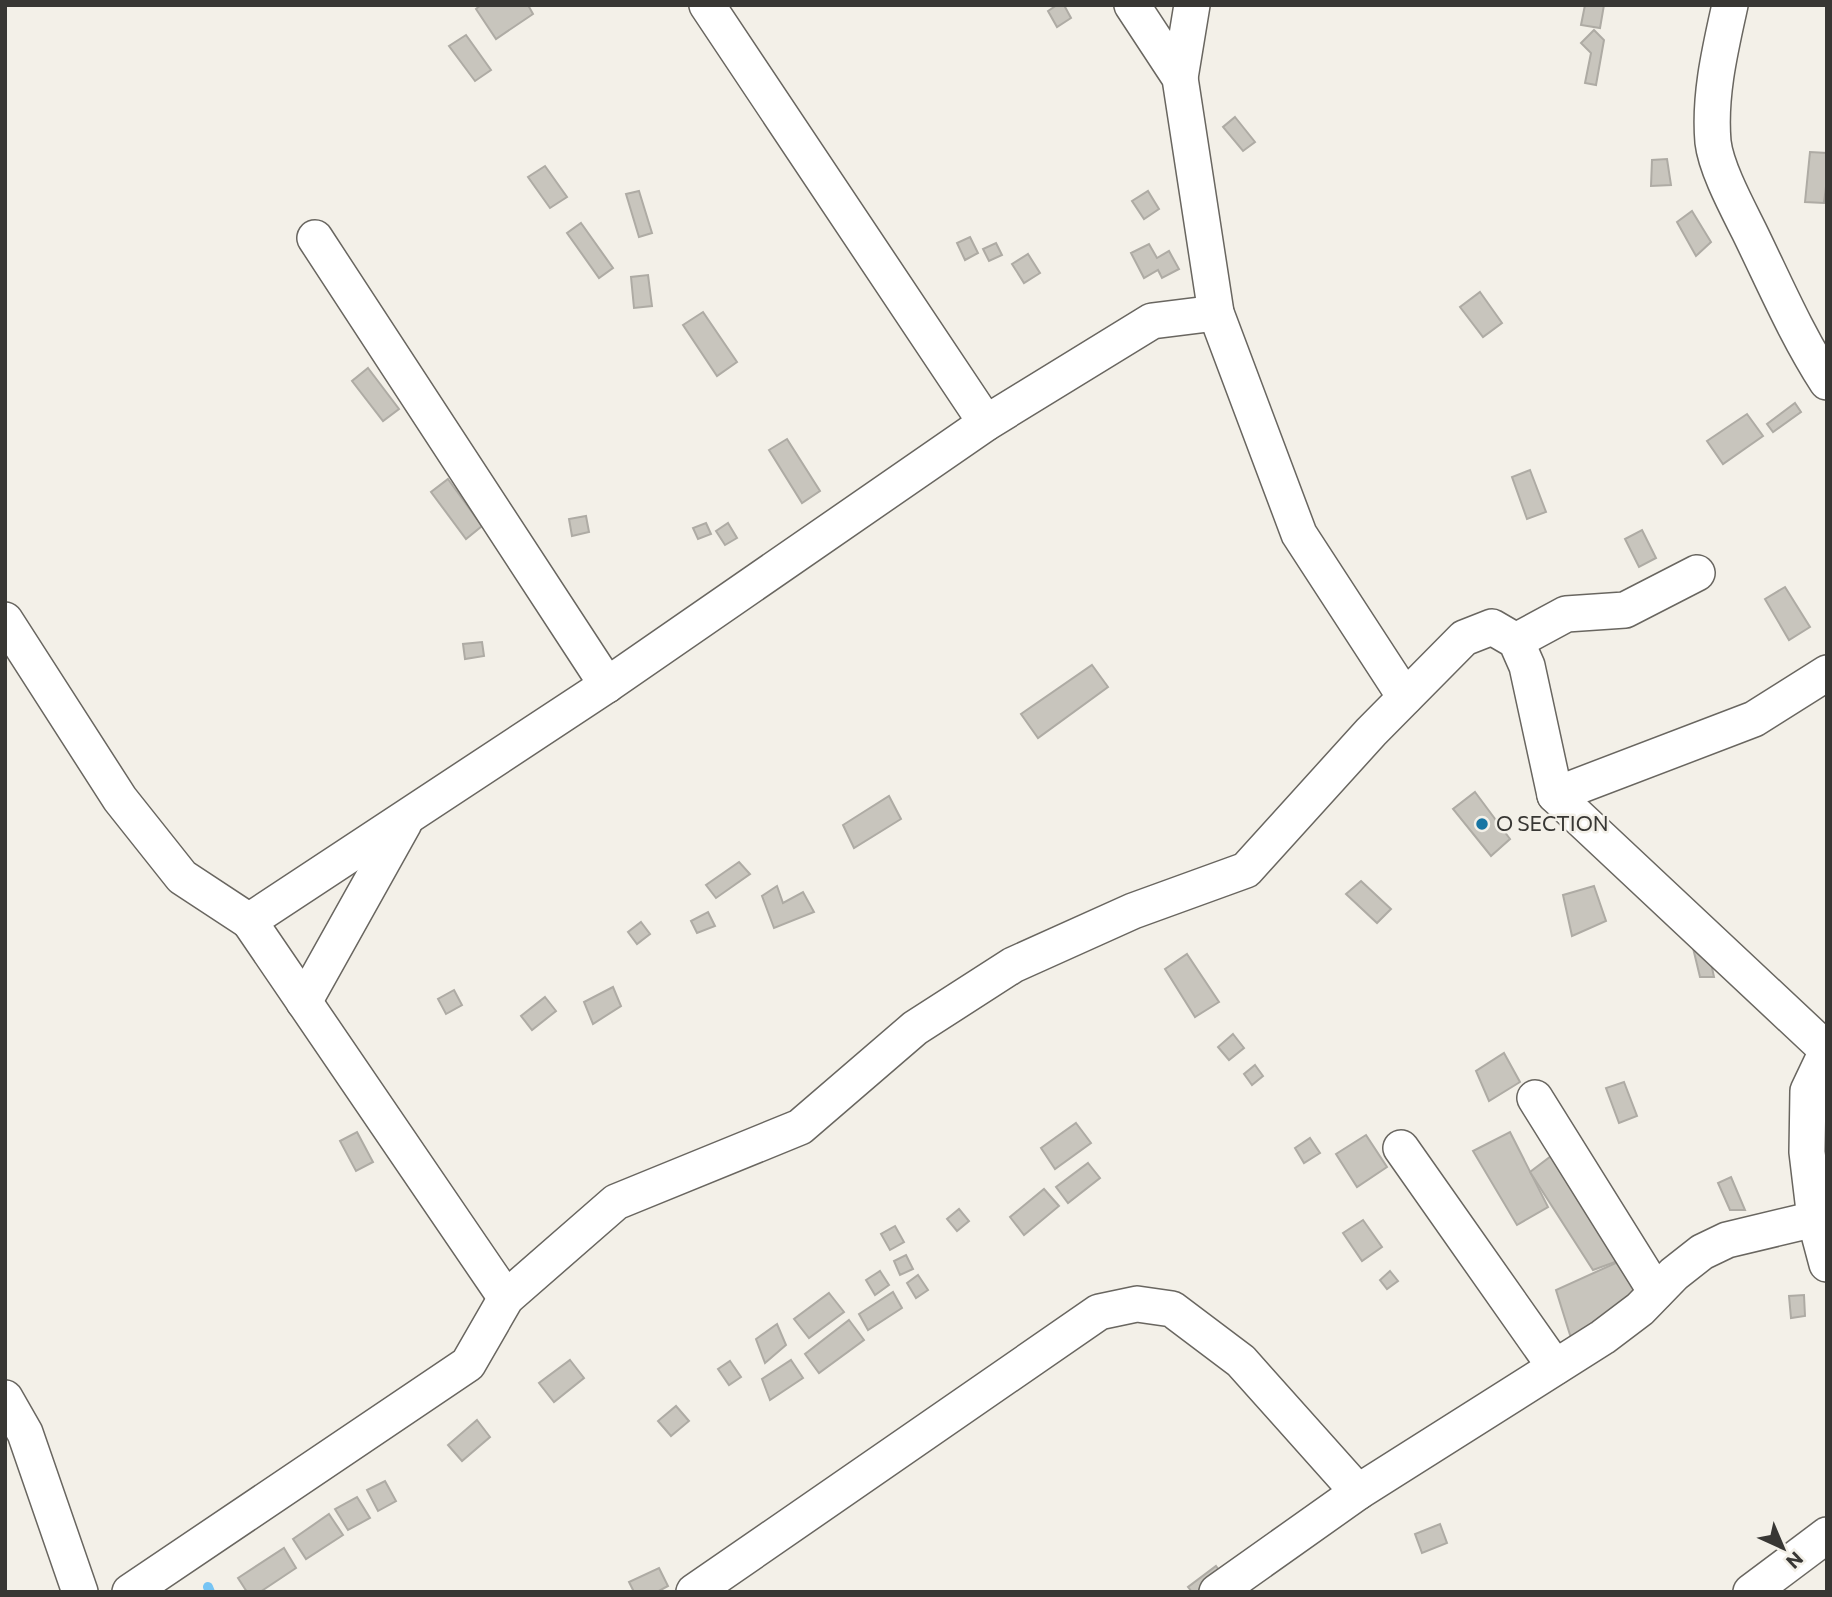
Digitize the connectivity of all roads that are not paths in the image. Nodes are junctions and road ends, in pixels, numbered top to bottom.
1 (707, 5) edge
2 (1132, 5) edge
3 (1192, 5) edge
4 (1730, 5) edge
5 (1180, 78) junction
6 (315, 238) dead end
7 (1216, 313) junction
8 (1827, 382) edge
9 (986, 423) junction
10 (1697, 573) dead end
11 (5, 620) edge
12 (1516, 641) junction
13 (1827, 673) edge
14 (607, 685) junction
15 (1405, 697) junction
16 (1555, 795) junction
17 (407, 816) junction
18 (249, 921) junction
19 (304, 1002) junction
20 (1827, 1050) edge
21 (1535, 1098) dead end
22 (1401, 1148) dead end
23 (1815, 1219) junction
24 (1827, 1264) edge
25 (1656, 1292) junction
26 (506, 1298) junction
27 (1555, 1367) junction
28 (5, 1398) edge
29 (1358, 1492) junction
30 (1827, 1535) edge
31 (80, 1592) edge
32 (130, 1592) edge
33 (694, 1592) edge
34 (1217, 1592) edge
35 (1751, 1592) edge

1 - 9 street
2 - 5 street
3 - 5 street
4 - 8 street
5 - 7 street
6 - 14 street
7 - 9 street
7 - 15 street
9 - 14 street
10 - 12 street
11 - 18 street
12 - 15 street
12 - 16 street
13 - 16 street
14 - 17 street
15 - 26 street
16 - 20 street
17 - 18 street
17 - 19 street
18 - 19 street
19 - 26 street
20 - 23 street
21 - 25 street
22 - 27 street
23 - 24 street
23 - 25 street
25 - 27 street
26 - 32 street
27 - 29 street
28 - 31 street
29 - 33 street
29 - 34 street
30 - 35 street

